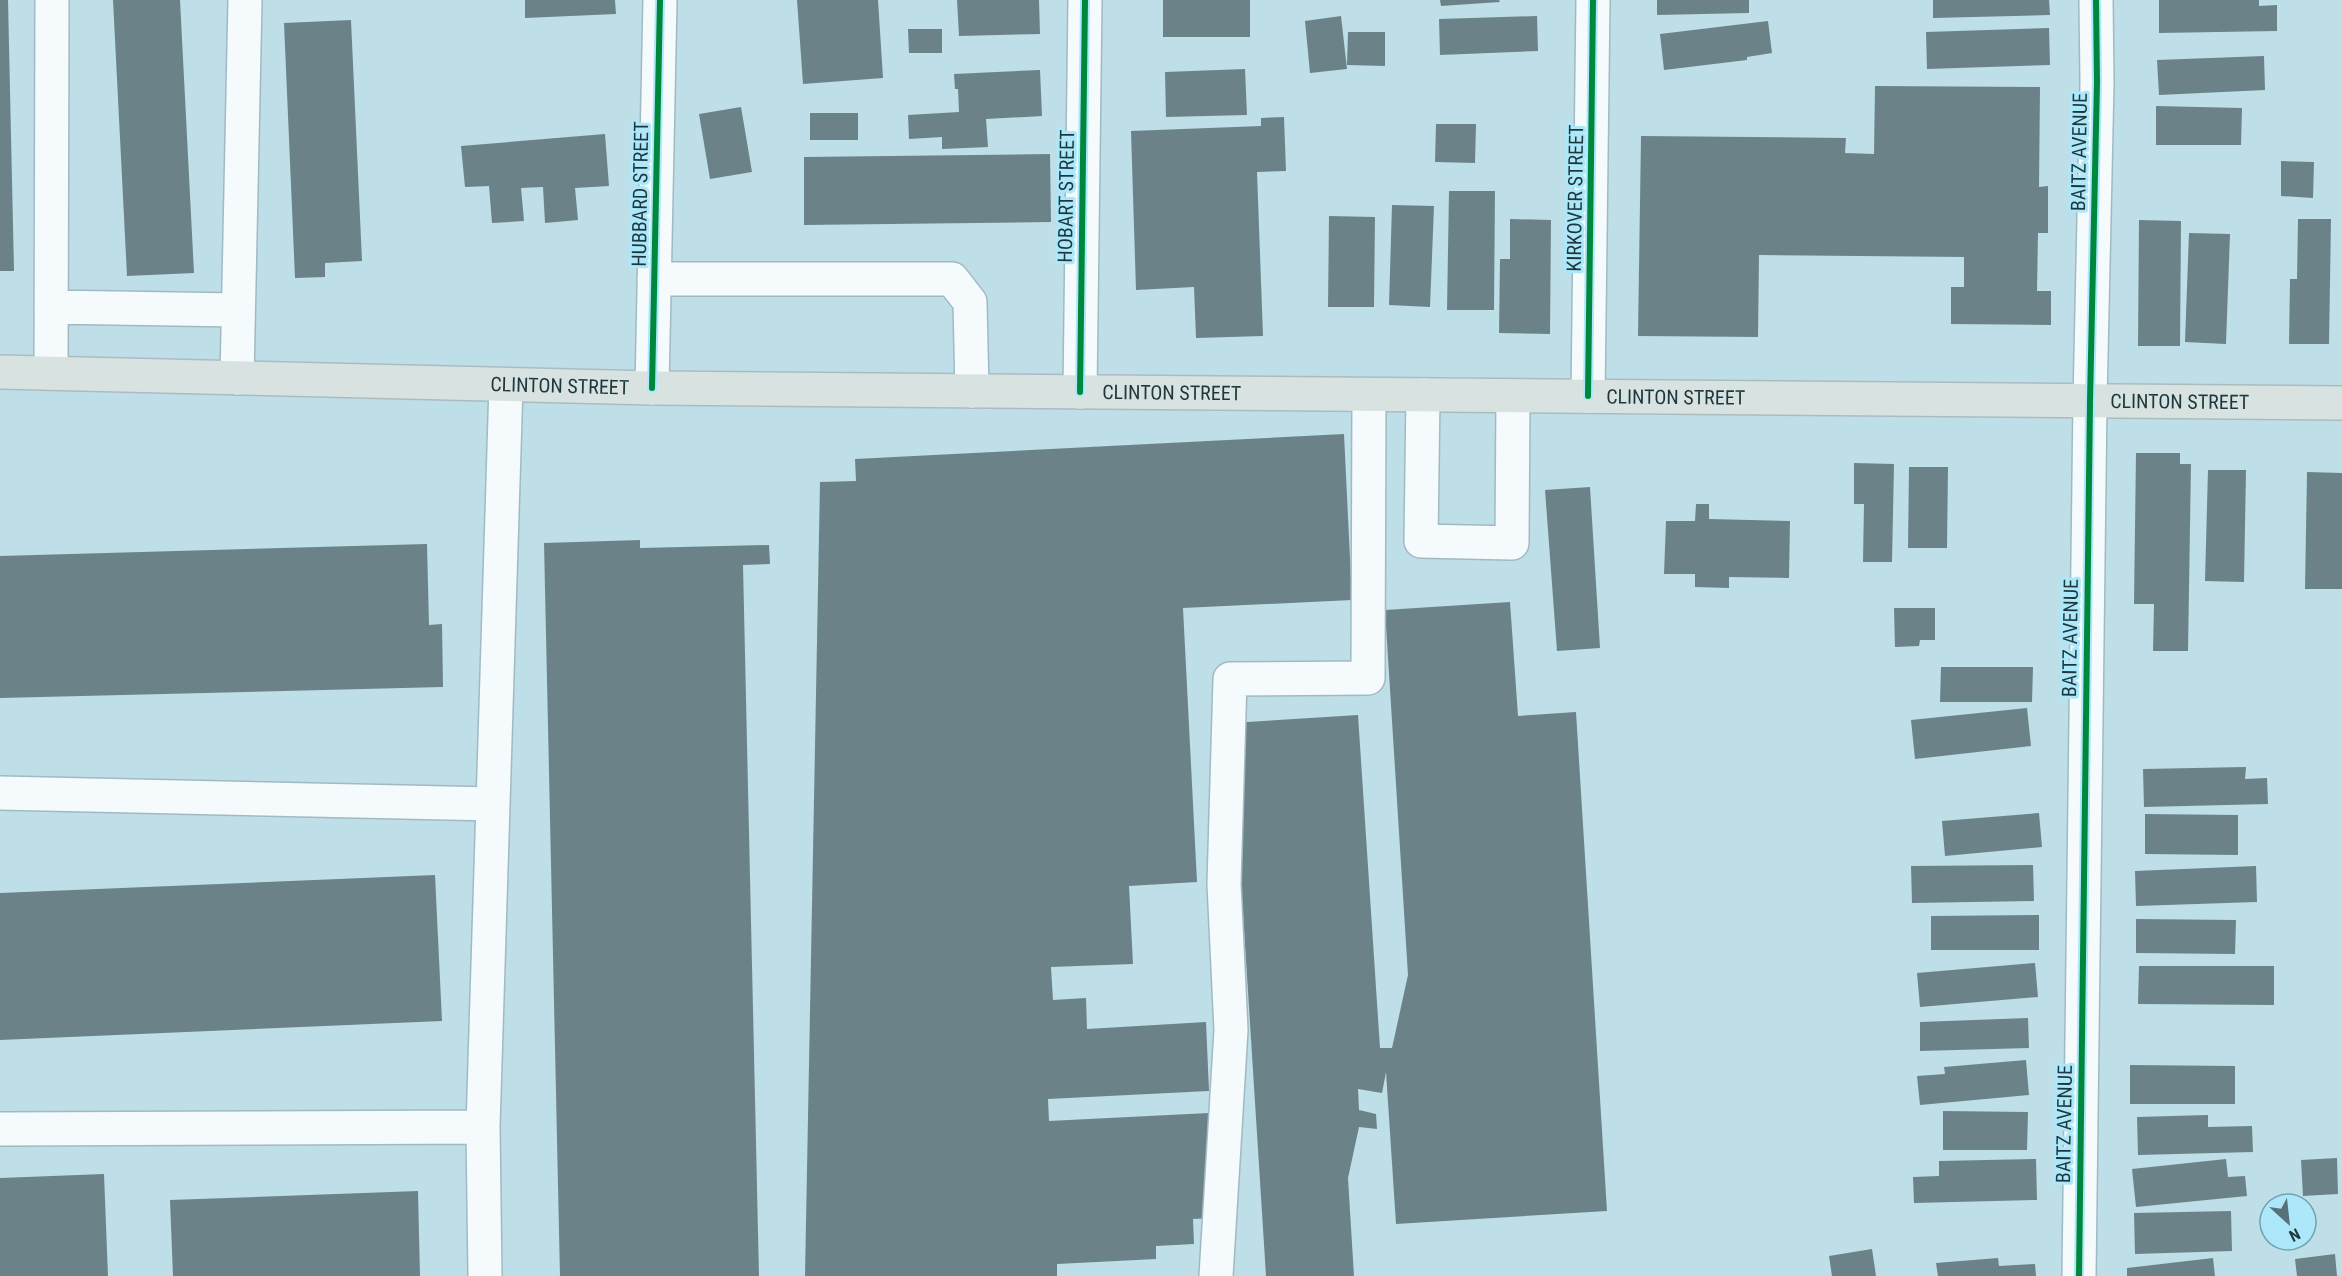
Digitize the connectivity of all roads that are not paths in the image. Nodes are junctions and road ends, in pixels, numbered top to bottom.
1 (52, 0) edge
2 (245, 0) edge
3 (660, 0) edge
4 (1085, 0) edge
5 (1593, 0) edge
6 (2096, 0) edge
7 (654, 279) junction
8 (51, 307) junction
9 (238, 310) junction
10 (0, 372) edge
11 (51, 373) junction
12 (237, 378) junction
13 (506, 385) junction
14 (652, 388) junction
15 (972, 391) junction
16 (1080, 392) junction
17 (1369, 395) junction
18 (1423, 395) junction
19 (1513, 396) junction
20 (1588, 396) junction
21 (2090, 401) junction
22 (2342, 403) edge
23 (0, 793) edge
24 (493, 804) junction
25 (483, 1127) junction
26 (0, 1129) edge
27 (485, 1276) edge
28 (1216, 1276) edge
29 (2079, 1276) edge

1 - 8 street
2 - 9 street
3 - 7 street, HUBBARD STREET
4 - 16 street, HOBART STREET
5 - 20 street, KIRKOVER STREET
6 - 21 street, BAITZ AVENUE
7 - 14 street, HUBBARD STREET
7 - 15 street
8 - 9 street
8 - 11 street
9 - 12 street
10 - 11 main road, CLINTON STREET
11 - 12 main road, CLINTON STREET
12 - 13 main road, CLINTON STREET
13 - 14 main road, CLINTON STREET
13 - 24 street
14 - 15 main road, CLINTON STREET
15 - 16 main road, CLINTON STREET
16 - 17 main road, CLINTON STREET
17 - 18 main road, CLINTON STREET
17 - 28 street
18 - 19 main road, CLINTON STREET
18 - 19 street
19 - 20 main road, CLINTON STREET
20 - 21 main road, CLINTON STREET
21 - 22 main road, CLINTON STREET
21 - 29 street, BAITZ AVENUE
23 - 24 street
24 - 25 street
25 - 26 street
25 - 27 street

